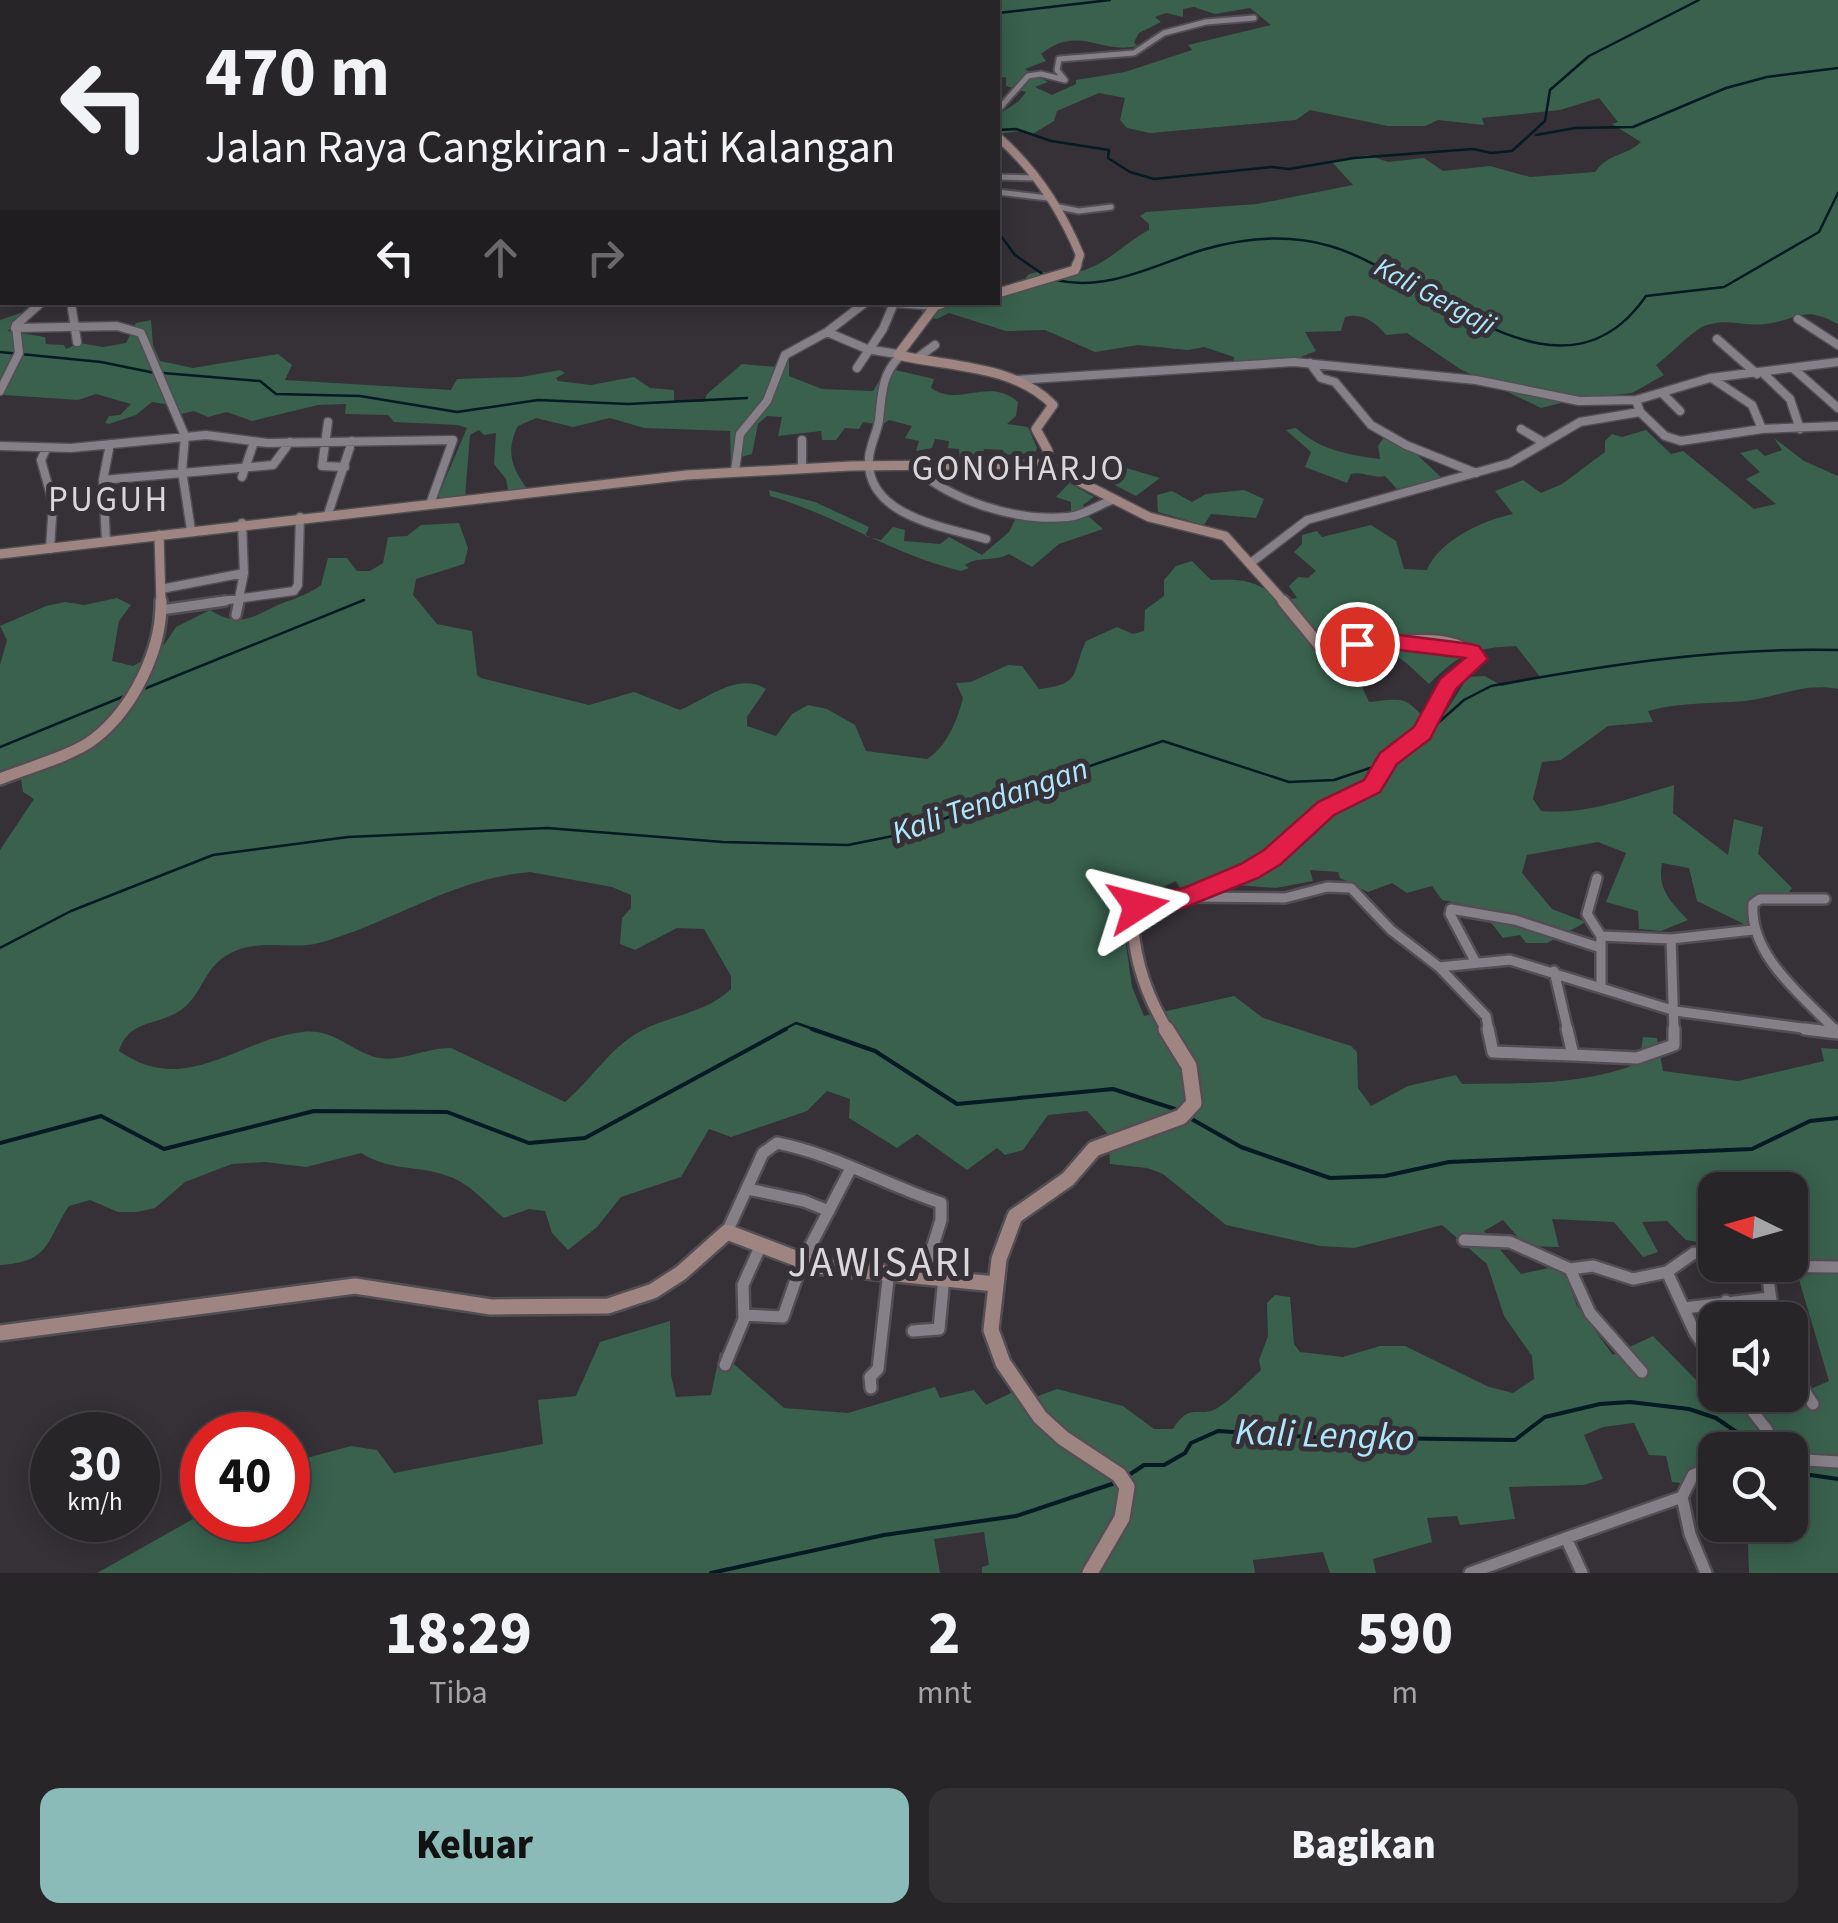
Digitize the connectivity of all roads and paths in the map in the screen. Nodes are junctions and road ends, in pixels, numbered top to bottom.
1 (1254, 18) dead end
2 (1000, 108) edge
3 (1000, 139) edge
4 (1000, 176) edge
5 (1035, 178) junction
6 (1000, 192) edge
7 (1048, 198) junction
8 (1059, 207) junction
9 (1111, 207) dead end
10 (1000, 291) edge
11 (39, 305) edge
12 (858, 305) edge
13 (893, 305) edge
14 (921, 305) edge
15 (937, 305) edge
16 (934, 306) junction
17 (72, 309) dead end
18 (1798, 319) dead end
19 (14, 328) junction
20 (72, 328) junction
21 (827, 332) junction
22 (1717, 338) dead end
23 (77, 342) dead end
24 (935, 345) dead end
25 (1838, 345) edge
26 (868, 349) junction
27 (899, 355) junction
28 (916, 359) junction
29 (1838, 362) edge
30 (1310, 363) junction
31 (12, 366) junction
32 (0, 367) edge
33 (857, 368) dead end
34 (1794, 369) junction
35 (1760, 373) junction
36 (1710, 378) junction
37 (1014, 380) junction
38 (0, 392) edge
39 (1662, 394) junction
40 (1636, 400) junction
41 (1838, 408) edge
42 (1680, 411) dead end
43 (1640, 412) junction
44 (328, 422) dead end
45 (1838, 426) edge
46 (1521, 428) dead end
47 (1762, 429) junction
48 (1800, 429) junction
49 (185, 436) junction
50 (802, 440) dead end
51 (326, 441) junction
52 (352, 441) junction
53 (254, 442) junction
54 (290, 442) junction
55 (1543, 442) junction
56 (110, 444) junction
57 (0, 446) edge
58 (46, 449) junction
59 (1045, 464) junction
60 (244, 466) junction
61 (868, 466) junction
62 (914, 466) junction
63 (345, 467) junction
64 (802, 468) junction
65 (182, 471) junction
66 (735, 471) junction
67 (1476, 473) junction
68 (242, 477) dead end
69 (103, 480) junction
70 (1112, 500) junction
71 (430, 504) junction
72 (328, 514) junction
73 (300, 517) junction
74 (242, 524) junction
75 (191, 530) junction
76 (159, 535) junction
77 (986, 539) dead end
78 (106, 542) junction
79 (50, 549) junction
80 (0, 554) edge
81 (1252, 562) junction
82 (244, 573) junction
83 (161, 589) junction
84 (242, 597) junction
85 (161, 610) junction
86 (236, 615) dead end
87 (0, 778) edge
88 (1597, 878) dead end
89 (1186, 898) junction
90 (1825, 899) dead end
91 (1753, 930) junction
92 (1671, 938) junction
93 (1601, 942) junction
94 (1475, 961) junction
95 (1439, 966) junction
96 (1554, 971) junction
97 (1601, 986) junction
98 (1675, 1011) junction
99 (1838, 1033) edge
100 (1573, 1055) junction
101 (851, 1168) junction
102 (748, 1189) junction
103 (828, 1211) junction
104 (727, 1232) junction
105 (1464, 1240) dead end
106 (761, 1245) junction
107 (1698, 1253) edge
108 (802, 1262) junction
109 (1808, 1267) edge
110 (1838, 1267) edge
111 (1570, 1269) junction
112 (889, 1271) junction
113 (1667, 1272) junction
114 (924, 1274) junction
115 (944, 1277) junction
116 (1768, 1282) edge
117 (995, 1284) junction
118 (1769, 1298) junction
119 (1726, 1301) joint
120 (1770, 1302) edge
121 (1684, 1308) junction
122 (744, 1315) junction
123 (914, 1332) dead end
124 (1698, 1332) edge
125 (0, 1333) edge
126 (725, 1365) dead end
127 (1642, 1372) dead end
128 (871, 1388) dead end
129 (1808, 1395) edge
130 (1814, 1404) dead end
131 (1754, 1412) edge
132 (1769, 1432) edge
133 (1808, 1460) edge
134 (1838, 1462) edge
135 (1698, 1473) edge
136 (1682, 1497) junction
137 (1566, 1538) junction
138 (1090, 1573) edge
139 (1470, 1573) edge
140 (1582, 1573) edge
141 (1706, 1573) edge

1 - 2 street
3 - 5 street
4 - 5 street
5 - 7 street
6 - 7 street
7 - 8 street
8 - 9 street
8 - 10 street
11 - 19 street
12 - 21 street
13 - 26 street
14 - 16 street
15 - 16 street
16 - 27 street
17 - 20 street
18 - 25 street
19 - 20 street
19 - 31 street
20 - 23 street
20 - 49 street
21 - 26 street
21 - 66 street
22 - 35 street
24 - 28 street
26 - 27 street
26 - 33 street
27 - 28 street
27 - 61 street
28 - 37 street
29 - 34 street
30 - 37 street
30 - 40 street
30 - 67 street
31 - 32 street
31 - 38 street
34 - 35 street
34 - 41 street
35 - 36 street
35 - 48 street
36 - 39 street
36 - 47 street
37 - 59 street
39 - 40 street
39 - 42 street
40 - 43 street
43 - 47 street
43 - 55 street
44 - 51 street
45 - 48 street
46 - 55 street
47 - 48 street
49 - 53 street
49 - 56 street
49 - 65 street
50 - 64 street
51 - 52 street
51 - 54 street
51 - 63 street
52 - 63 street
52 - 71 street
53 - 54 street
53 - 60 street
54 - 60 street
55 - 67 street
56 - 58 street
56 - 69 street
57 - 58 street
58 - 79 street
59 - 62 street
59 - 70 street
60 - 65 street
60 - 68 street
61 - 62 street
61 - 64 street
61 - 77 street
62 - 70 street
63 - 72 street
64 - 66 street
65 - 69 street
65 - 75 street
66 - 71 street
67 - 81 street
69 - 78 street
70 - 81 street
71 - 72 street
72 - 73 street
73 - 74 street
73 - 84 street
74 - 75 street
74 - 82 street
75 - 76 street
76 - 78 street
76 - 83 street
78 - 79 street
79 - 80 street
81 - 89 street
82 - 83 street
82 - 84 street
83 - 85 street
84 - 85 street
84 - 86 street
85 - 87 street
88 - 93 street
89 - 95 street
89 - 117 street
90 - 91 street
91 - 92 street
91 - 99 street
92 - 93 street
92 - 98 street
93 - 94 street
93 - 97 street
94 - 95 street
94 - 96 street
95 - 100 street
96 - 97 street
96 - 100 street
97 - 98 street
98 - 99 street
98 - 100 street
101 - 102 street
101 - 103 street
101 - 114 street
102 - 103 street
102 - 104 street
103 - 108 street
104 - 106 street
104 - 125 street
105 - 111 street
106 - 108 street
106 - 122 street
107 - 113 street
108 - 112 street
108 - 122 street
109 - 110 street
111 - 113 street
111 - 127 street
112 - 114 street
112 - 128 street
113 - 121 street
114 - 115 street
115 - 117 street
115 - 123 street
116 - 118 street
117 - 138 street
118 - 119 street
118 - 120 street
119 - 121 street
121 - 124 street
122 - 126 street
129 - 130 street
131 - 132 street
133 - 134 street
135 - 136 street
136 - 137 street
136 - 141 street
137 - 139 street
137 - 140 street

